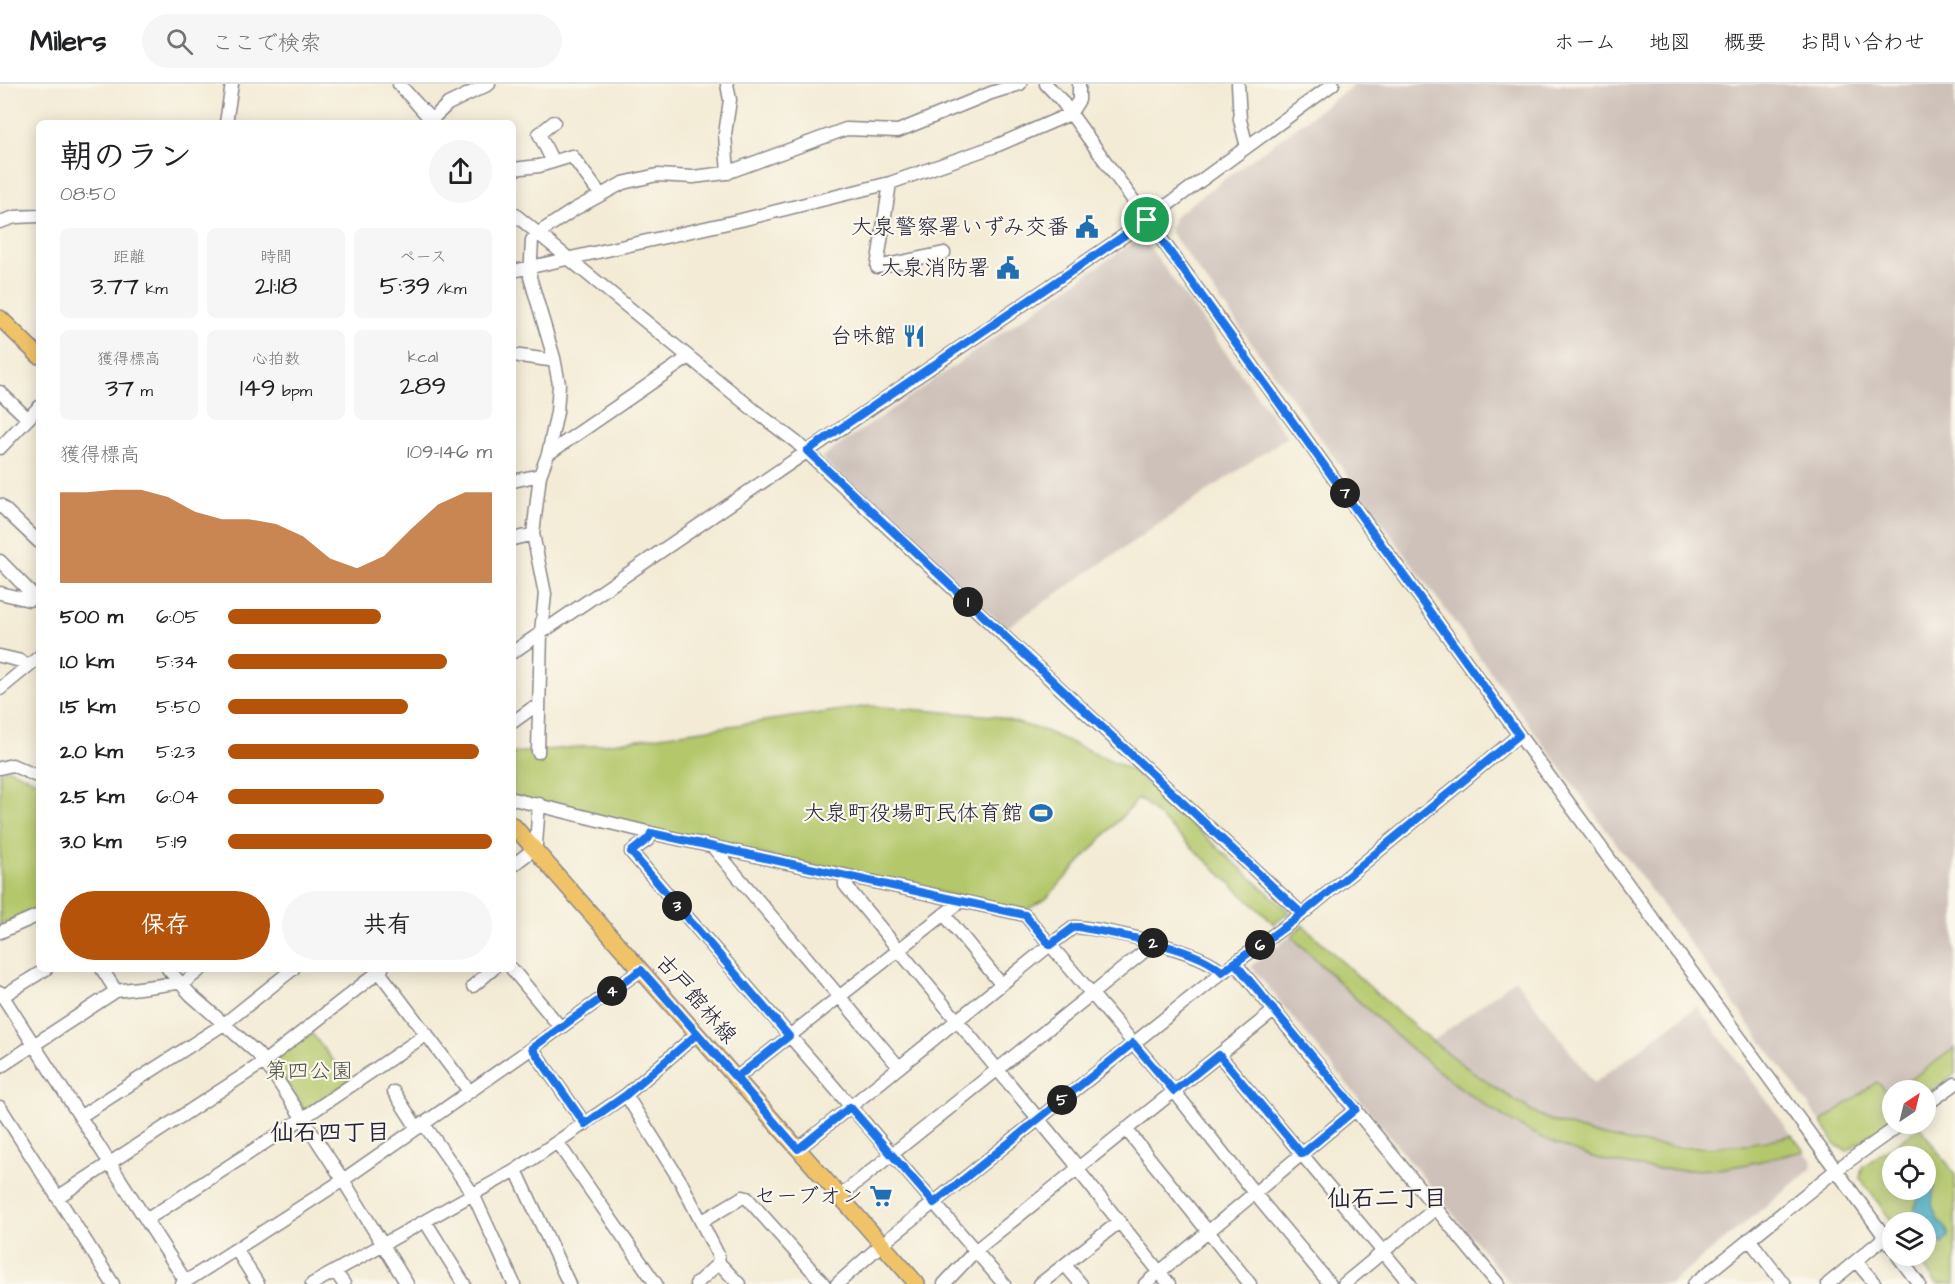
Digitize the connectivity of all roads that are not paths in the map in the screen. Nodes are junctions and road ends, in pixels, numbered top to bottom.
1 (232, 84) edge
2 (399, 84) edge
3 (489, 84) edge
4 (726, 84) edge
5 (1020, 84) edge
6 (1046, 84) edge
7 (1079, 84) edge
8 (1238, 84) edge
9 (1333, 84) edge
10 (1070, 114) junction
11 (226, 120) edge
12 (431, 120) edge
13 (433, 120) edge
14 (554, 122) dead end
15 (1247, 147) junction
16 (553, 162) junction
17 (516, 169) edge
18 (728, 173) junction
19 (891, 183) junction
20 (600, 195) junction
21 (36, 216) edge
22 (516, 216) edge
23 (1147, 220) junction
24 (0, 222) edge
25 (537, 234) junction
26 (944, 253) dead end
27 (567, 258) junction
28 (530, 268) junction
29 (516, 270) edge
30 (0, 318) edge
31 (36, 353) edge
32 (516, 355) edge
33 (689, 357) junction
34 (555, 358) junction
35 (0, 392) edge
36 (36, 410) edge
37 (28, 419) junction
38 (0, 448) edge
39 (807, 451) junction
40 (548, 454) junction
41 (540, 475) junction
42 (516, 480) edge
43 (0, 505) edge
44 (533, 534) junction
45 (516, 538) edge
46 (36, 539) edge
47 (0, 561) edge
48 (0, 593) edge
49 (36, 598) edge
50 (36, 599) edge
51 (541, 632) junction
52 (516, 650) edge
53 (0, 656) edge
54 (36, 659) edge
55 (26, 666) junction
56 (0, 689) edge
57 (538, 708) junction
58 (516, 720) edge
59 (1519, 735) junction
60 (538, 752) dead end
61 (0, 768) edge
62 (36, 776) edge
63 (516, 800) edge
64 (539, 804) junction
65 (516, 828) edge
66 (651, 833) junction
67 (712, 846) junction
68 (534, 849) junction
69 (516, 863) edge
70 (845, 876) junction
71 (961, 901) junction
72 (944, 914) junction
73 (1302, 914) junction
74 (36, 916) edge
75 (0, 932) edge
76 (1151, 942) junction
77 (1050, 945) junction
78 (899, 950) junction
79 (1235, 963) junction
80 (641, 970) junction
81 (41, 972) edge
82 (104, 972) edge
83 (170, 972) edge
84 (197, 972) edge
85 (289, 972) edge
86 (376, 972) edge
87 (380, 972) edge
88 (489, 972) edge
89 (514, 972) edge
90 (1222, 972) junction
91 (179, 983) junction
92 (1001, 984) junction
93 (473, 986) dead end
94 (116, 991) junction
95 (1091, 993) junction
96 (2, 994) edge
97 (840, 997) junction
98 (1275, 1010) junction
99 (957, 1020) junction
100 (224, 1024) junction
101 (561, 1028) junction
102 (427, 1034) junction
103 (697, 1034) junction
104 (789, 1036) junction
105 (1133, 1043) junction
106 (35, 1044) junction
107 (532, 1048) junction
108 (1219, 1055) junction
109 (264, 1062) junction
110 (0, 1067) edge
111 (899, 1067) junction
112 (996, 1069) junction
113 (736, 1078) junction
114 (1955, 1084) edge
115 (470, 1091) junction
116 (1174, 1091) junction
117 (394, 1092) dead end
118 (626, 1095) junction
119 (1936, 1098) edge
120 (0, 1107) edge
121 (850, 1107) junction
122 (1356, 1109) junction
123 (81, 1116) junction
124 (303, 1118) junction
125 (1038, 1119) junction
126 (585, 1124) junction
127 (420, 1125) junction
128 (1126, 1129) junction
129 (1887, 1134) edge
130 (557, 1142) junction
131 (798, 1149) junction
132 (891, 1153) junction
133 (1302, 1154) junction
134 (109, 1163) junction
135 (1078, 1168) junction
136 (516, 1170) junction
137 (1836, 1170) junction
138 (343, 1180) junction
139 (473, 1194) junction
140 (1255, 1194) junction
141 (840, 1196) junction
142 (58, 1197) junction
143 (934, 1203) junction
144 (1436, 1208) junction
145 (146, 1220) junction
146 (425, 1221) junction
147 (701, 1222) junction
148 (1119, 1222) junction
149 (1207, 1232) junction
150 (1882, 1233) edge
151 (1749, 1239) junction
152 (1882, 1239) edge
153 (382, 1244) junction
154 (882, 1244) junction
155 (236, 1249) junction
156 (976, 1251) junction
157 (1383, 1251) junction
158 (1856, 1261) junction
159 (719, 1263) junction
160 (1065, 1265) junction
161 (1906, 1266) edge
162 (336, 1271) junction
163 (1160, 1273) junction
164 (184, 1283) edge
165 (113, 1284) edge
166 (258, 1284) edge
167 (312, 1284) edge
168 (344, 1284) edge
169 (407, 1284) edge
170 (464, 1284) edge
171 (514, 1284) edge
172 (569, 1284) edge
173 (656, 1284) edge
174 (696, 1284) edge
175 (739, 1284) edge
176 (824, 1284) edge
177 (837, 1284) edge
178 (917, 1284) edge
179 (944, 1284) edge
180 (1004, 1284) edge
181 (1040, 1284) edge
182 (1081, 1284) edge
183 (1145, 1284) edge
184 (1169, 1284) edge
185 (1250, 1284) edge
186 (1330, 1284) edge
187 (1344, 1284) edge
188 (1410, 1284) edge
189 (1498, 1284) edge
190 (1694, 1284) edge
191 (1784, 1284) edge
192 (1828, 1284) edge
193 (1875, 1284) edge
194 (1919, 1284) edge

1 - 11 street
2 - 12 street
3 - 13 street
4 - 18 street
5 - 18 street
6 - 10 street
7 - 10 street
8 - 15 street
9 - 15 street
10 - 19 street
10 - 23 street
14 - 16 street
15 - 23 street
16 - 17 street
16 - 20 street
18 - 20 street
19 - 26 street
19 - 27 street
20 - 25 street
21 - 24 street
22 - 25 street
23 - 39 street
23 - 59 street
25 - 27 street
25 - 28 street
27 - 28 street
27 - 33 street
28 - 29 street
28 - 34 street
30 - 31 main road
32 - 34 street
33 - 39 street
33 - 40 street
34 - 40 street
35 - 37 street
36 - 37 street
37 - 38 street
39 - 51 street
39 - 73 street
40 - 41 street
41 - 42 street
41 - 44 street
43 - 46 street
44 - 45 street
44 - 51 street
47 - 49 street
48 - 50 street
51 - 52 street
51 - 57 street
53 - 55 street
54 - 55 street
55 - 56 street
57 - 58 street
57 - 60 street
59 - 73 street
59 - 137 street
61 - 62 street
63 - 64 street
64 - 66 street
64 - 68 street
65 - 68 main road, 古戸館林線
66 - 67 street
66 - 104 street
67 - 70 street
67 - 97 street
68 - 69 street
68 - 80 main road, 古戸館林線
70 - 71 street
70 - 78 street
71 - 72 street
71 - 77 street
72 - 78 street
72 - 92 street
73 - 79 street
74 - 75 street
76 - 77 street
76 - 90 street
76 - 95 street
77 - 92 street
77 - 95 street
78 - 97 street
78 - 99 street
79 - 90 street
79 - 98 street
80 - 101 street
80 - 103 main road, 古戸館林線
81 - 96 street
82 - 94 street
83 - 91 street
84 - 91 street
85 - 100 street
86 - 109 street
87 - 102 street
88 - 93 street
89 - 101 street
90 - 105 street
91 - 94 street
91 - 100 street
92 - 99 street
94 - 106 street
95 - 105 street
95 - 112 street
96 - 106 street
97 - 104 street
97 - 111 street
98 - 108 street
98 - 122 street
99 - 111 street
99 - 112 street
100 - 109 street
100 - 123 street
101 - 107 street
102 - 115 street
102 - 124 street
103 - 113 main road, 古戸館林線
103 - 118 street
104 - 113 street
104 - 121 street
105 - 116 street
105 - 125 street
106 - 110 street
106 - 123 street
107 - 115 street
107 - 126 street
108 - 116 street
108 - 133 street
109 - 124 street
109 - 134 street
111 - 121 street
112 - 125 street
112 - 132 street
113 - 131 main road, 古戸館林線
114 - 119 street
115 - 127 street
116 - 128 street
116 - 140 street
117 - 127 street
118 - 126 street
118 - 147 street
120 - 142 street
121 - 131 street
121 - 132 street
122 - 133 street
122 - 144 street
123 - 134 street
124 - 138 street
124 - 145 street
125 - 135 street
125 - 143 street
126 - 130 street
127 - 138 street
127 - 139 street
128 - 135 street
128 - 149 street
129 - 137 street
130 - 136 street
130 - 173 street
131 - 141 main road, 古戸館林線
132 - 141 street
132 - 143 street
133 - 140 street
133 - 157 street
134 - 142 street
134 - 145 street
135 - 148 street
135 - 156 street
136 - 139 street
136 - 172 street
137 - 150 street
137 - 151 street
138 - 153 street
138 - 155 street
139 - 146 street
139 - 171 street
140 - 149 street
140 - 186 street
141 - 154 main road, 古戸館林線
142 - 165 street
143 - 154 street
143 - 156 street
144 - 157 street
144 - 189 street
145 - 164 street
146 - 153 street
146 - 170 street
147 - 159 street
147 - 176 street
148 - 160 street
148 - 163 street
149 - 163 street
149 - 185 street
151 - 190 street
151 - 191 street
152 - 158 street
153 - 162 street
153 - 169 street
154 - 177 street
154 - 178 main road, 古戸館林線
155 - 164 street
155 - 166 street
156 - 179 street
156 - 180 street
157 - 187 street
157 - 188 street
158 - 192 street
158 - 193 street
159 - 174 street
159 - 175 street
160 - 181 street
160 - 182 street
161 - 194 street
162 - 167 street
162 - 168 street
163 - 183 street
163 - 184 street

